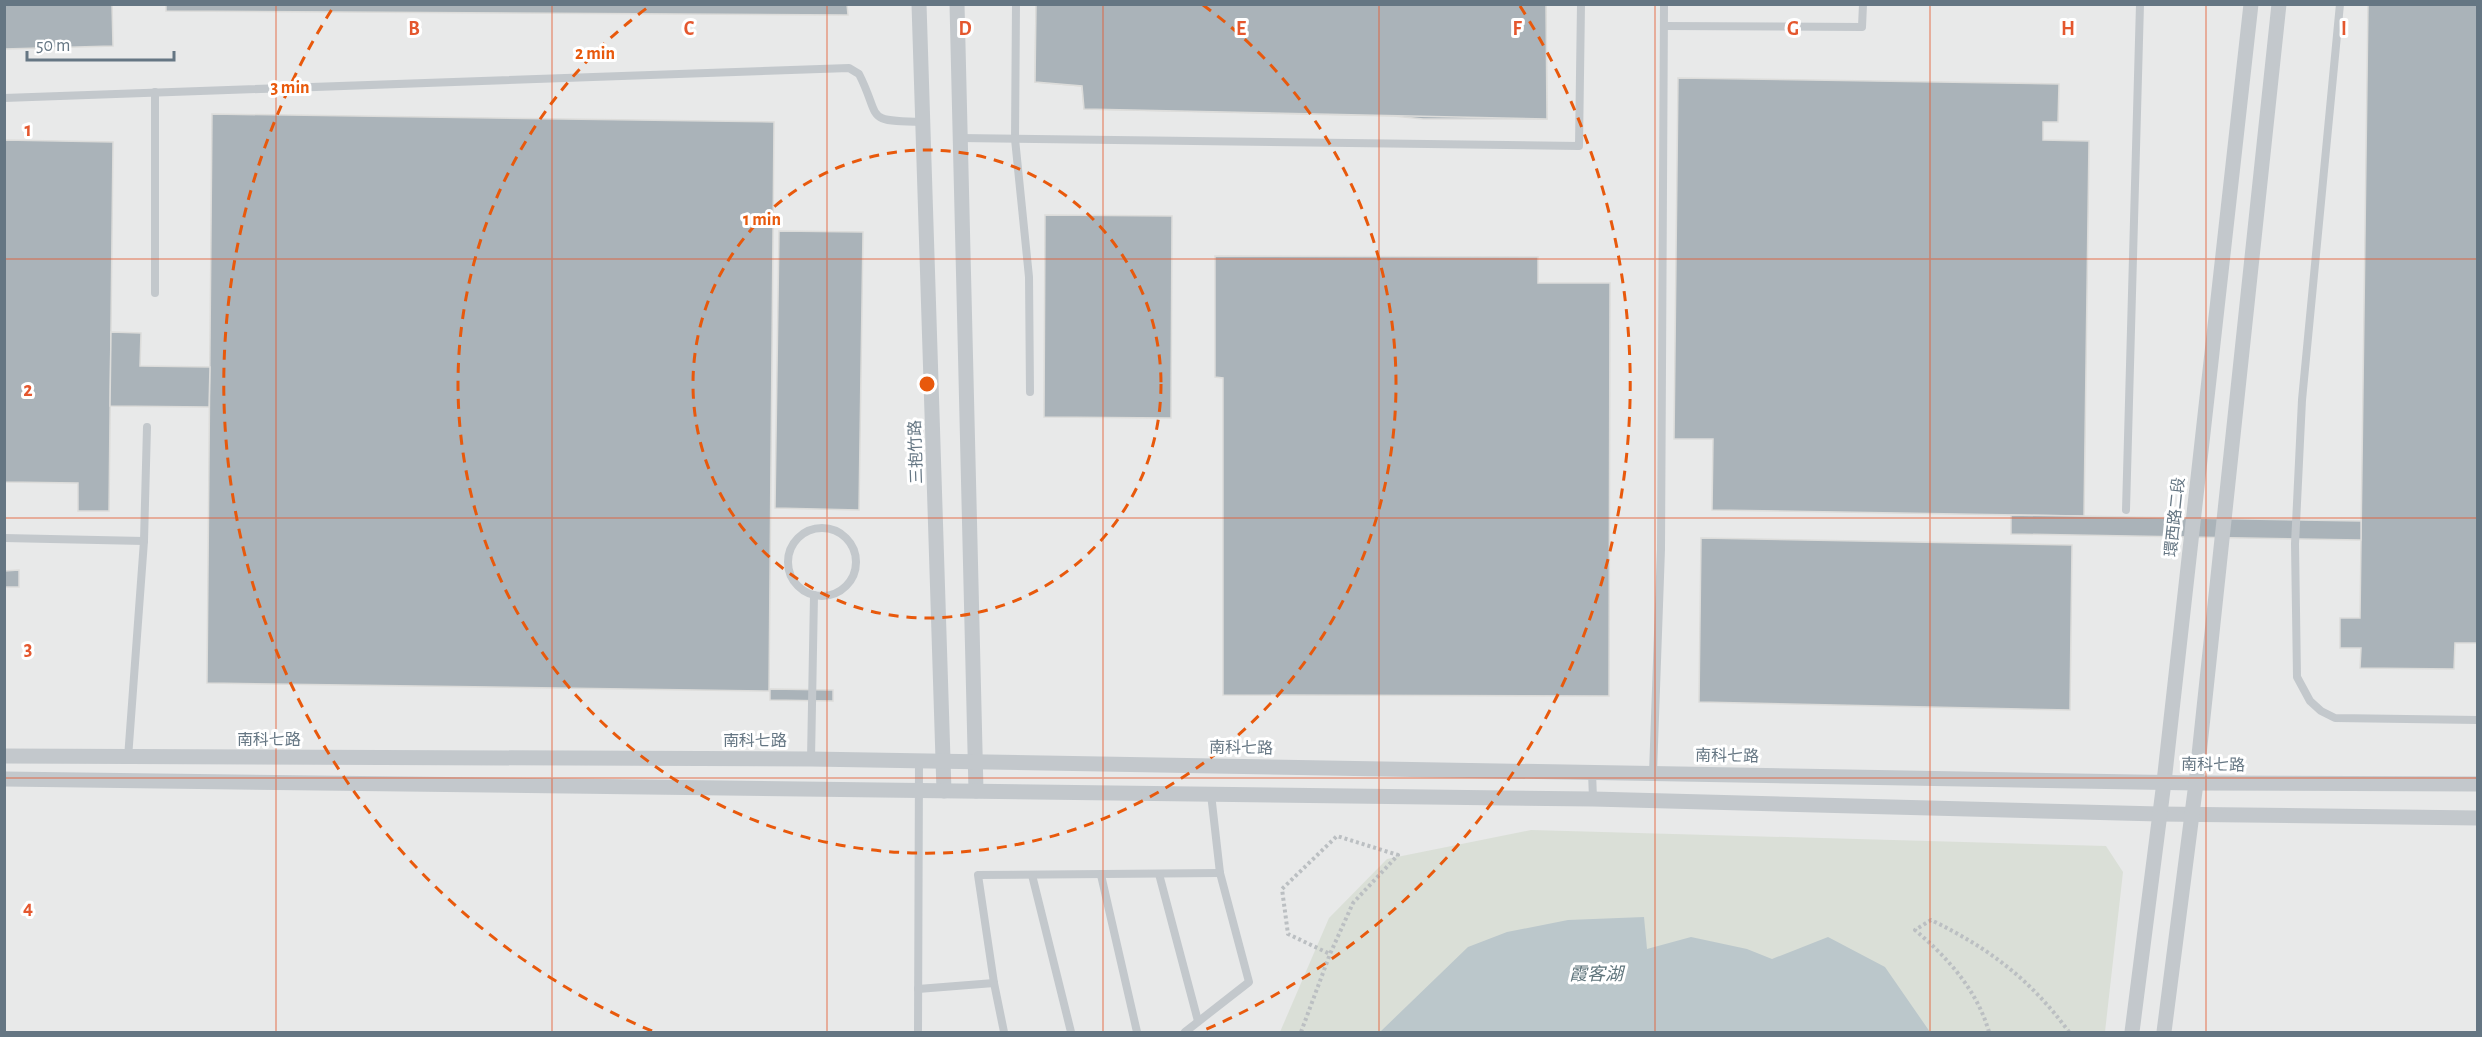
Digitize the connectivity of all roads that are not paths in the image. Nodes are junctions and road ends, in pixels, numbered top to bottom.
1 (919, 4) edge
2 (957, 4) edge
3 (1016, 4) edge
4 (1581, 4) edge
5 (1664, 4) edge
6 (1863, 4) edge
7 (2140, 4) edge
8 (2250, 4) edge
9 (2279, 4) edge
10 (2340, 4) edge
11 (1664, 26) junction
12 (155, 92) junction
13 (4, 98) edge
14 (923, 122) junction
15 (960, 138) junction
16 (1015, 139) junction
17 (155, 293) dead end
18 (1030, 392) dead end
19 (147, 427) dead end
20 (2126, 510) dead end
21 (4, 538) edge
22 (144, 541) junction
23 (814, 594) junction
24 (2478, 720) edge
25 (4, 756) edge
26 (128, 758) junction
27 (811, 759) junction
28 (919, 762) junction
29 (945, 763) junction
30 (976, 763) junction
31 (1592, 770) junction
32 (1653, 773) junction
33 (4, 779) edge
34 (2163, 782) junction
35 (2196, 783) junction
36 (2478, 784) edge
37 (918, 790) junction
38 (976, 790) junction
39 (944, 791) junction
40 (1211, 794) junction
41 (1593, 799) junction
42 (2159, 814) junction
43 (2193, 814) junction
44 (2478, 818) edge
45 (1220, 873) junction
46 (1159, 874) junction
47 (1032, 875) junction
48 (1101, 875) junction
49 (994, 983) junction
50 (918, 989) junction
51 (1198, 1022) junction
52 (918, 1032) edge
53 (1004, 1032) edge
54 (1071, 1032) edge
55 (1137, 1032) edge
56 (1185, 1032) edge
57 (2132, 1032) edge
58 (2164, 1032) edge

1 - 14 street, 三抱竹路
2 - 15 street
3 - 16 lane
4 - 16 lane
5 - 11 lane
6 - 11 lane
7 - 20 lane
8 - 34 street, 環西路二段
9 - 35 street
10 - 24 lane
11 - 32 lane
12 - 13 lane
12 - 14 lane
12 - 17 lane
14 - 29 street, 三抱竹路
15 - 16 lane
15 - 30 street
16 - 18 lane
19 - 22 lane
21 - 22 lane
22 - 26 lane
23 - 23 lane
23 - 27 lane
25 - 26 street, 南科七路
26 - 27 street, 南科七路
27 - 28 street, 南科七路
28 - 29 street, 南科七路
28 - 37 lane
29 - 30 street, 南科七路
29 - 39 street, 三抱竹路
30 - 31 street, 南科七路
30 - 38 street
31 - 32 street, 南科七路
31 - 41 lane
32 - 34 street, 南科七路
33 - 37 street
34 - 35 street, 南科七路
34 - 42 street, 環西路二段
35 - 36 street, 南科七路
35 - 43 street
37 - 39 street
37 - 50 lane
38 - 39 street
38 - 40 street
40 - 41 street
40 - 45 lane
41 - 42 street
42 - 43 street
42 - 57 street, 環西路二段
43 - 44 street
43 - 58 street
45 - 46 lane
45 - 51 lane
46 - 48 lane
46 - 51 lane
47 - 48 lane
47 - 49 lane
47 - 54 lane
48 - 55 lane
49 - 50 lane
49 - 53 lane
50 - 52 lane
51 - 56 lane

